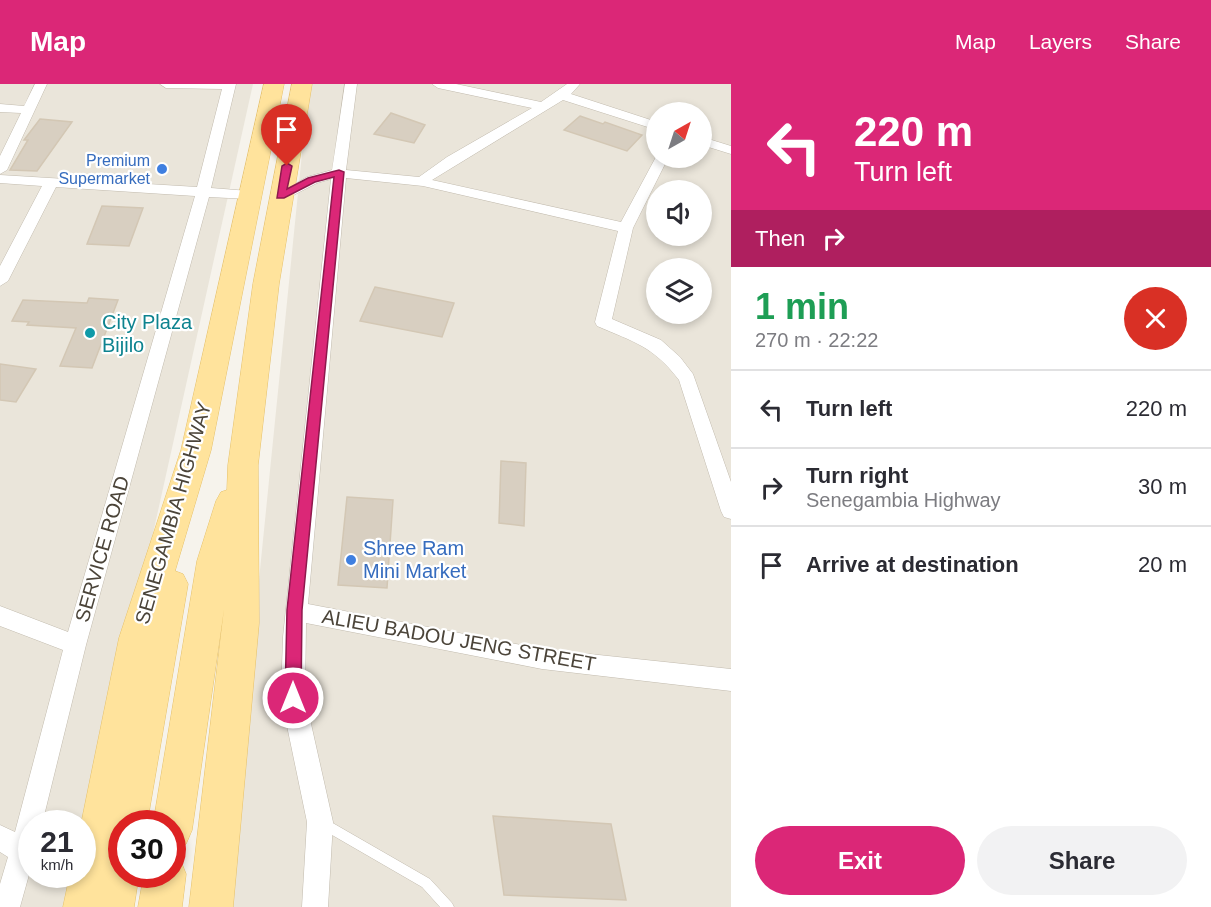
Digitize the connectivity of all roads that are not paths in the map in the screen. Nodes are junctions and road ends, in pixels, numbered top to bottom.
1 (41, 84) edge
2 (165, 84) edge
3 (274, 84) edge
4 (302, 84) edge
5 (351, 84) edge
6 (438, 84) edge
7 (574, 84) edge
8 (229, 85) edge
9 (562, 95) junction
10 (542, 106) junction
11 (0, 108) edge
12 (30, 110) junction
13 (646, 122) edge
14 (712, 144) edge
15 (731, 150) edge
16 (657, 168) edge
17 (0, 170) edge
18 (339, 172) junction
19 (0, 179) edge
20 (423, 182) junction
21 (50, 184) junction
22 (203, 192) junction
23 (265, 196) junction
24 (626, 228) junction
25 (0, 281) edge
26 (196, 450) junction
27 (243, 465) junction
28 (731, 511) edge
29 (295, 610) junction
30 (0, 616) edge
31 (75, 645) junction
32 (731, 680) edge
33 (34, 810) edge
34 (130, 810) edge
35 (175, 810) edge
36 (320, 822) junction
37 (0, 838) edge
38 (18, 847) edge
39 (18, 868) edge
40 (116, 888) edge
41 (163, 888) edge
42 (7, 907) edge
43 (85, 907) edge
44 (112, 907) edge
45 (160, 907) edge
46 (211, 907) edge
47 (315, 907) edge
48 (448, 907) edge

1 - 12 street
2 - 8 street
3 - 23 main road, SENEGAMBIA HIGHWAY
4 - 23 main road, SENEGAMBIA HIGHWAY
5 - 18 street
6 - 10 street
7 - 9 street
8 - 22 street, SERVICE ROAD
9 - 10 street
9 - 13 street
10 - 20 street
11 - 12 street
12 - 17 street
14 - 15 street
16 - 24 street
18 - 20 street
18 - 23 street
18 - 29 street
19 - 21 street
20 - 24 street
21 - 22 street
21 - 25 street
22 - 23 street
22 - 31 street, SERVICE ROAD
23 - 26 main road, SENEGAMBIA HIGHWAY
23 - 27 main road, SENEGAMBIA HIGHWAY
24 - 28 street
26 - 34 main road
26 - 43 main road, SENEGAMBIA HIGHWAY
27 - 35 main road
27 - 46 main road, SENEGAMBIA HIGHWAY
29 - 32 street, ALIEU BADOU JENG STREET
29 - 36 street
30 - 31 street
31 - 33 street, SERVICE ROAD
36 - 47 street
36 - 48 lane
37 - 38 street
39 - 42 street, SERVICE ROAD
40 - 44 main road
41 - 45 main road

